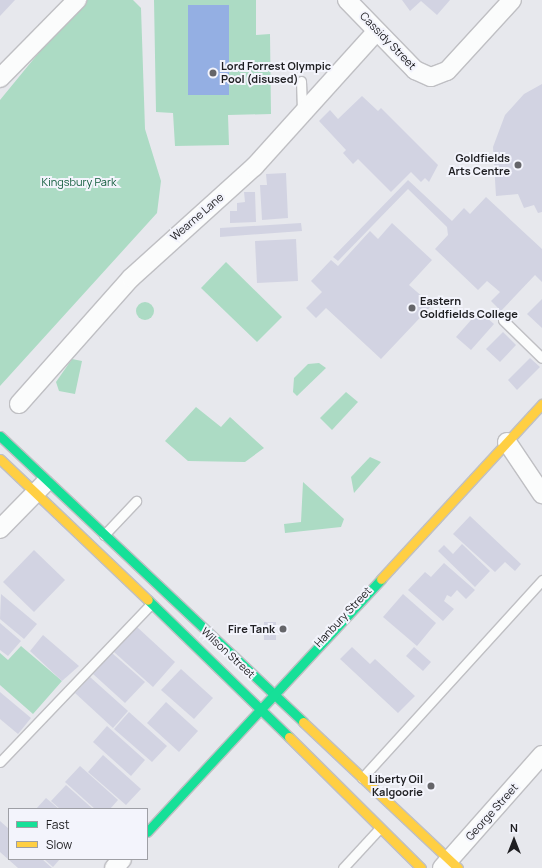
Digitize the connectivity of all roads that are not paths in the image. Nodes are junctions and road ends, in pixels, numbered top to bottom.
1 (77, 0) edge
2 (347, 0) edge
3 (512, 0) edge
4 (377, 31) junction
5 (0, 78) edge
6 (301, 81) dead end
7 (302, 113) junction
8 (503, 320) dead end
9 (542, 358) edge
10 (19, 404) dead end
11 (542, 404) edge
12 (0, 436) edge
13 (507, 442) junction
14 (0, 458) edge
15 (42, 487) junction
16 (542, 494) edge
17 (136, 501) dead end
18 (0, 529) edge
19 (104, 536) junction
20 (92, 548) junction
21 (542, 580) edge
22 (151, 604) junction
23 (272, 694) junction
24 (260, 708) junction
25 (542, 756) edge
26 (0, 762) edge
27 (362, 778) junction
28 (380, 829) junction
29 (148, 831) edge
30 (121, 860) edge
31 (450, 865) edge
32 (114, 868) edge
33 (343, 868) edge
34 (421, 868) edge

1 - 5 street
2 - 4 street, Cassidy Street
3 - 4 street, Cassidy Street
4 - 7 street, Wearne Lane
6 - 7 lane
7 - 10 street, Wearne Lane
8 - 9 lane
11 - 13 street, Hanbury Street
12 - 15 street, Wilson Street
13 - 16 street
13 - 23 street, Hanbury Street
14 - 15 street, Wilson Street
15 - 18 street
15 - 19 street, Wilson Street
15 - 20 street, Wilson Street
17 - 19 lane
19 - 20 lane
19 - 23 street, Wilson Street
20 - 22 street, Wilson Street
21 - 27 lane
22 - 24 street, Wilson Street
22 - 26 lane
23 - 24 street, Hanbury Street
23 - 27 street, Wilson Street
24 - 28 street, Wilson Street
24 - 29 street, Hanbury Street
25 - 31 street, George Street
27 - 31 street, Wilson Street
28 - 33 lane
28 - 34 street, Wilson Street
30 - 32 street

